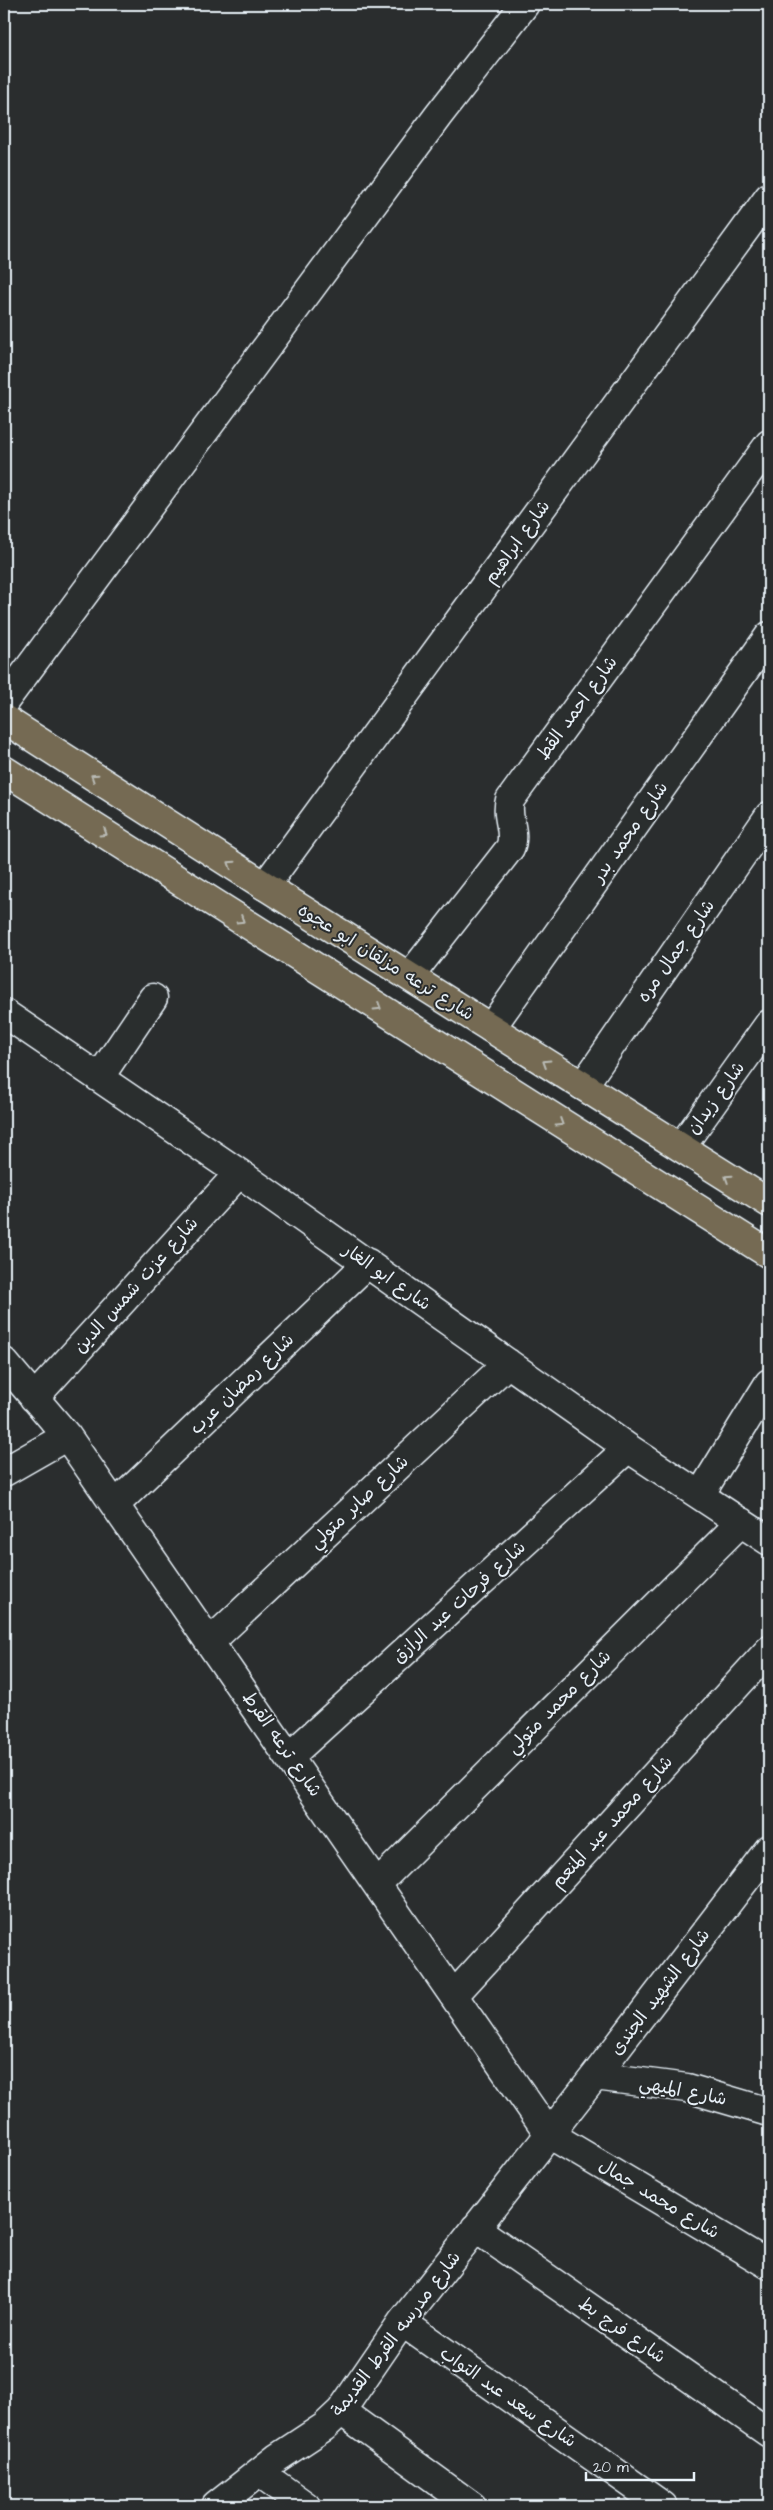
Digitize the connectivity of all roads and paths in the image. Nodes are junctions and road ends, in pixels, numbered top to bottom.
1 (525, 4) edge
2 (769, 197) edge
3 (769, 444) edge
4 (769, 636) edge
5 (4, 702) edge
6 (4, 719) edge
7 (4, 770) edge
8 (769, 816) edge
9 (265, 886) junction
10 (410, 976) junction
11 (153, 998) dead end
12 (4, 1013) edge
13 (769, 1024) edge
14 (491, 1028) junction
15 (99, 1078) junction
16 (583, 1086) junction
17 (681, 1148) junction
18 (239, 1173) junction
19 (769, 1203) edge
20 (769, 1254) edge
21 (368, 1263) junction
22 (4, 1362) edge
23 (508, 1363) junction
24 (769, 1383) edge
25 (34, 1398) junction
26 (67, 1436) junction
27 (628, 1448) junction
28 (4, 1472) edge
29 (700, 1495) junction
30 (115, 1505) junction
31 (741, 1522) junction
32 (769, 1541) edge
33 (210, 1642) junction
34 (769, 1650) edge
35 (290, 1756) junction
36 (769, 1849) edge
37 (378, 1883) junction
38 (455, 1994) junction
39 (595, 2076) junction
40 (769, 2112) edge
41 (549, 2134) junction
42 (475, 2228) junction
43 (769, 2265) edge
44 (402, 2322) junction
45 (341, 2411) junction
46 (769, 2433) edge
47 (260, 2472) junction
48 (216, 2506) edge
49 (306, 2506) edge
50 (472, 2506) edge
51 (663, 2506) edge

1 - 5 street
2 - 9 street, شارع ابراهيم
3 - 10 street, شارع احمد القط
4 - 14 street, شارع محمد بدر
9 -> 6 main road, شارع ترعه مزلقان ابو عجوه
7 -> 20 main road
8 - 16 street, شارع جمال مره
9 - 10 main road, شارع ترعه مزلقان ابو عجوه
10 - 14 main road, شارع ترعه مزلقان ابو عجوه
11 - 15 street
12 - 15 street, شارع ابو الغار
13 - 17 street, شارع زيدان
16 -> 14 main road, شارع ترعه مزلقان ابو عجوه
15 - 18 street, شارع ابو الغار
16 - 17 main road, شارع ترعه مزلقان ابو عجوه
19 -> 17 main road, شارع ترعه مزلقان ابو عجوه
18 - 21 street, شارع ابو الغار
18 - 25 street, شارع عزت شمس الدين
21 - 23 street, شارع ابو الغار
21 - 30 street, شارع رمضان عرب
22 - 25 street, شارع ترعه القرط
23 - 27 street, شارع ابو الغار
23 - 33 street, شارع صابر متولي
24 - 29 street
25 - 26 street, شارع ترعه القرط
26 - 28 street
26 - 30 street, شارع ترعه القرط
27 - 29 street, شارع ابو الغار
27 - 35 street, شارع فرحات عبد الرازق
29 - 31 street, شارع ابو الغار
30 - 33 street, شارع ترعه القرط
31 - 32 street, شارع ابو الغار
31 - 37 street, شارع محمد متولي
33 - 35 street, شارع ترعه القرط
34 - 38 street, شارع محمد عبد المنعم
35 - 37 street, شارع ترعه القرط
36 - 39 street, شارع الشهيد الجندى
37 - 38 street, شارع ترعه القرط
38 - 41 street, شارع ترعه القرط
39 - 40 street, شارع الميهي
39 - 41 street, شارع الشهيد الجندى
41 - 42 street, شارع مدرسه القرط القديمة
41 - 43 street, شارع محمد جمال
42 - 44 street, شارع مدرسه القرط القديمة
42 - 46 street, شارع فرج بط
44 - 45 street, شارع مدرسه القرط القديمة
44 - 51 street, شارع سعد عبد التواب
45 - 47 street, شارع مدرسه القرط القديمة
45 - 50 street
47 - 48 street, شارع مدرسه القرط القديمة
47 - 49 street

